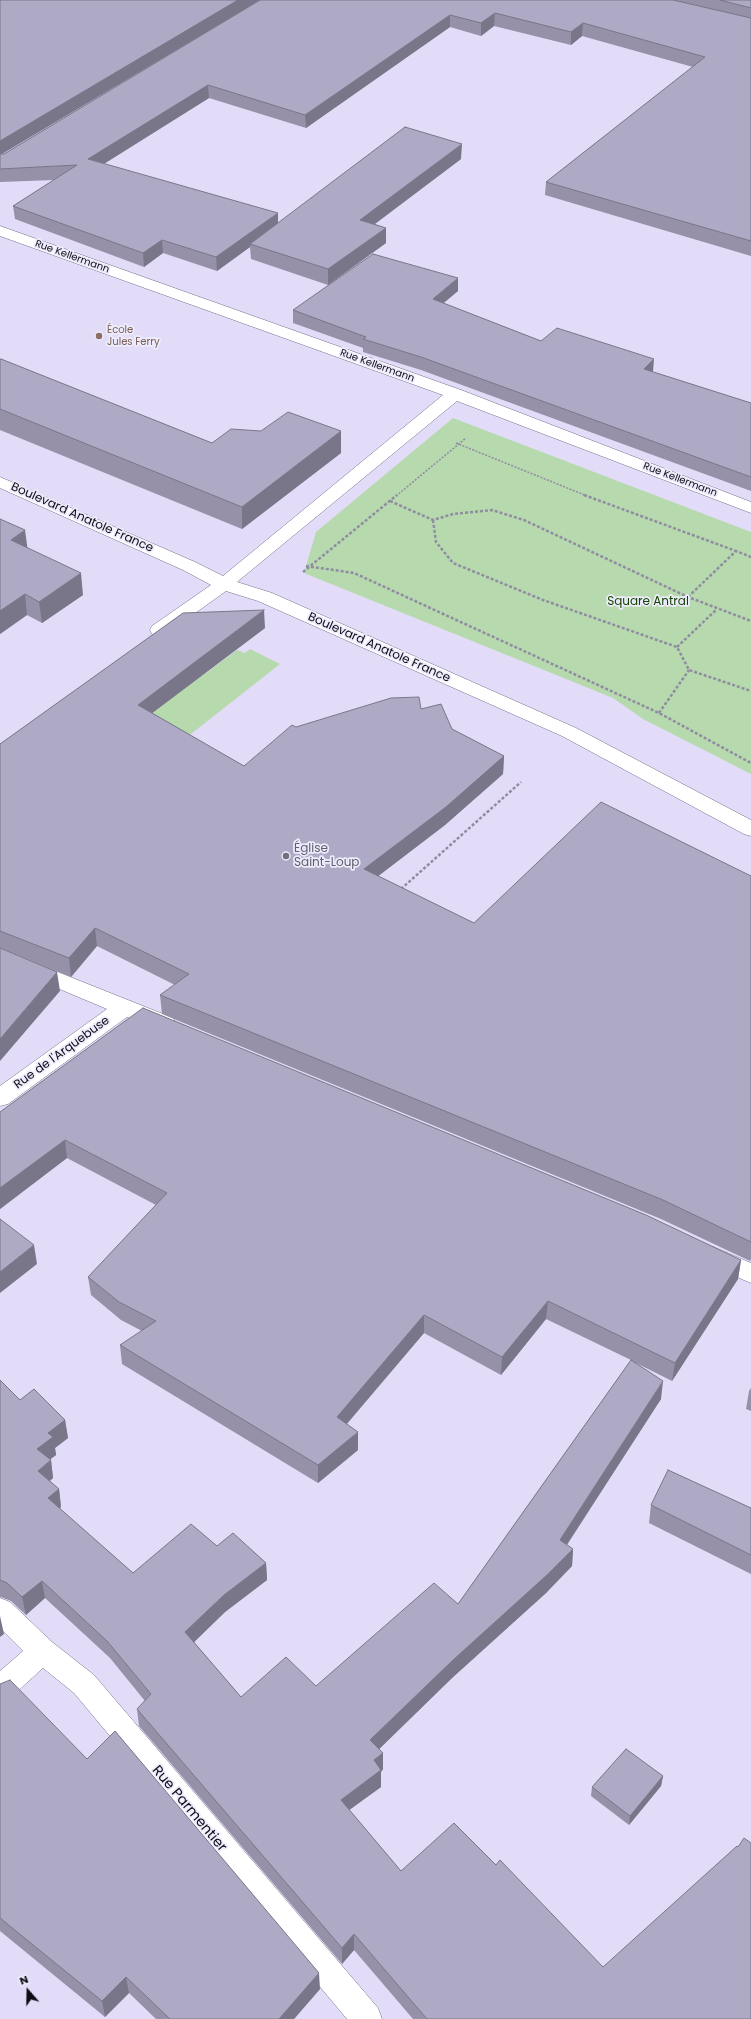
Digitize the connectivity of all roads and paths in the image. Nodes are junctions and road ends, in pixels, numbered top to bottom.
1 (0, 231) edge
2 (455, 394) junction
3 (492, 409) junction
4 (414, 428) junction
5 (460, 445) junction
6 (0, 482) edge
7 (390, 501) junction
8 (751, 508) edge
9 (433, 520) junction
10 (736, 551) junction
11 (258, 556) junction
12 (751, 557) edge
13 (311, 567) junction
14 (224, 584) junction
15 (264, 597) junction
16 (688, 597) junction
17 (717, 609) junction
18 (751, 621) edge
19 (142, 643) edge
20 (677, 648) junction
21 (689, 670) junction
22 (751, 691) edge
23 (659, 713) junction
24 (751, 763) edge
25 (521, 782) dead end
26 (751, 829) edge
27 (400, 890) edge
28 (0, 956) edge
29 (125, 1007) junction
30 (183, 1031) edge
31 (0, 1098) edge
32 (694, 1247) edge
33 (751, 1274) edge
34 (0, 1610) edge
35 (42, 1651) junction
36 (0, 1689) edge
37 (367, 2019) edge

1 - 2 street, Rue Kellermann
2 - 3 street, Rue Kellermann
2 - 4 street
3 - 5 path
3 - 8 street, Rue Kellermann
4 - 5 path
4 - 11 street
5 - 7 path
5 - 10 path
6 - 14 street, Boulevard Anatole France
7 - 9 path
7 - 13 path
9 - 16 path
9 - 20 path
10 - 12 path
10 - 16 path
11 - 13 path
11 - 14 street
13 - 15 path
13 - 23 path
14 - 15 street, Boulevard Anatole France
14 - 19 street
15 - 26 street, Boulevard Anatole France
16 - 17 path
17 - 18 path
17 - 20 path
20 - 21 path
21 - 22 path
21 - 23 path
23 - 24 path
25 - 27 path
28 - 29 street
29 - 30 street
29 - 31 street, Rue de l'Arquebuse
32 - 33 street
34 - 35 street, Rue Parmentier
35 - 36 street
35 - 37 street, Rue Parmentier

